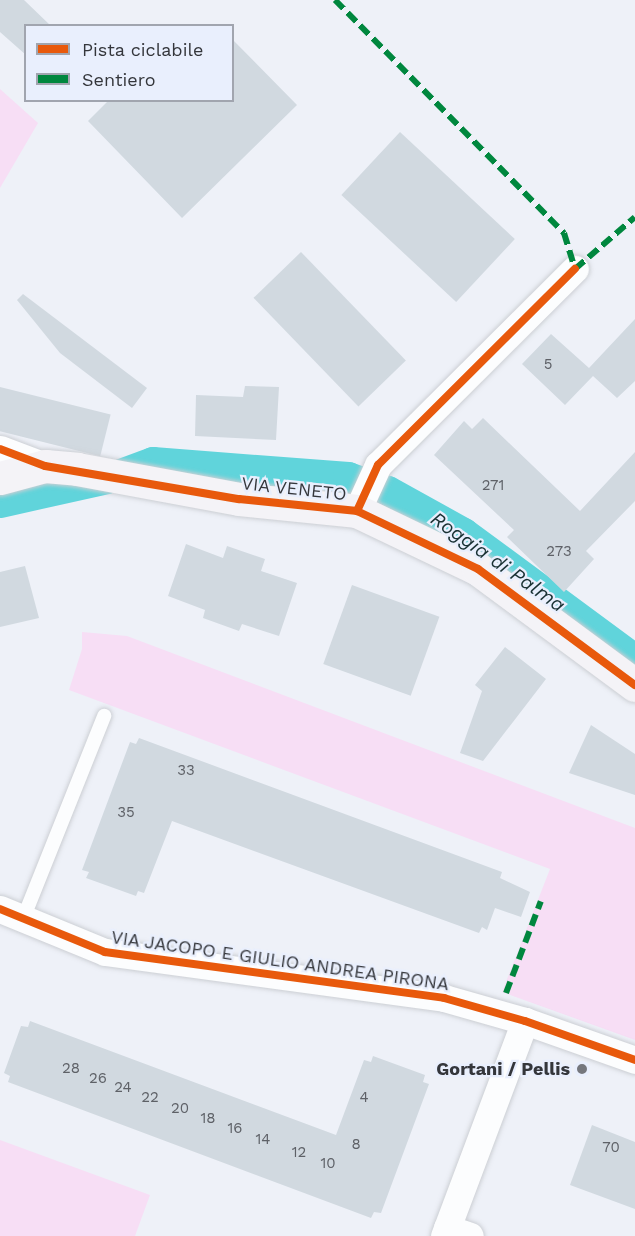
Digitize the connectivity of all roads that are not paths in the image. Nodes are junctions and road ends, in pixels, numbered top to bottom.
1 (575, 269) dead end
2 (0, 449) edge
3 (45, 466) junction
4 (0, 478) edge
5 (360, 503) junction
6 (635, 685) edge
7 (104, 716) dead end
8 (11, 914) edge
9 (525, 1021) junction
10 (635, 1060) edge
11 (454, 1233) edge

1 - 5 street
2 - 3 street
3 - 4 street
3 - 5 street, VIA VENETO
5 - 6 street, VIA VENETO
7 - 8 lane
8 - 9 street, VIA JACOPO E GIULIO ANDREA PIRONA
9 - 10 street, VIA JACOPO E GIULIO ANDREA PIRONA
9 - 11 street

